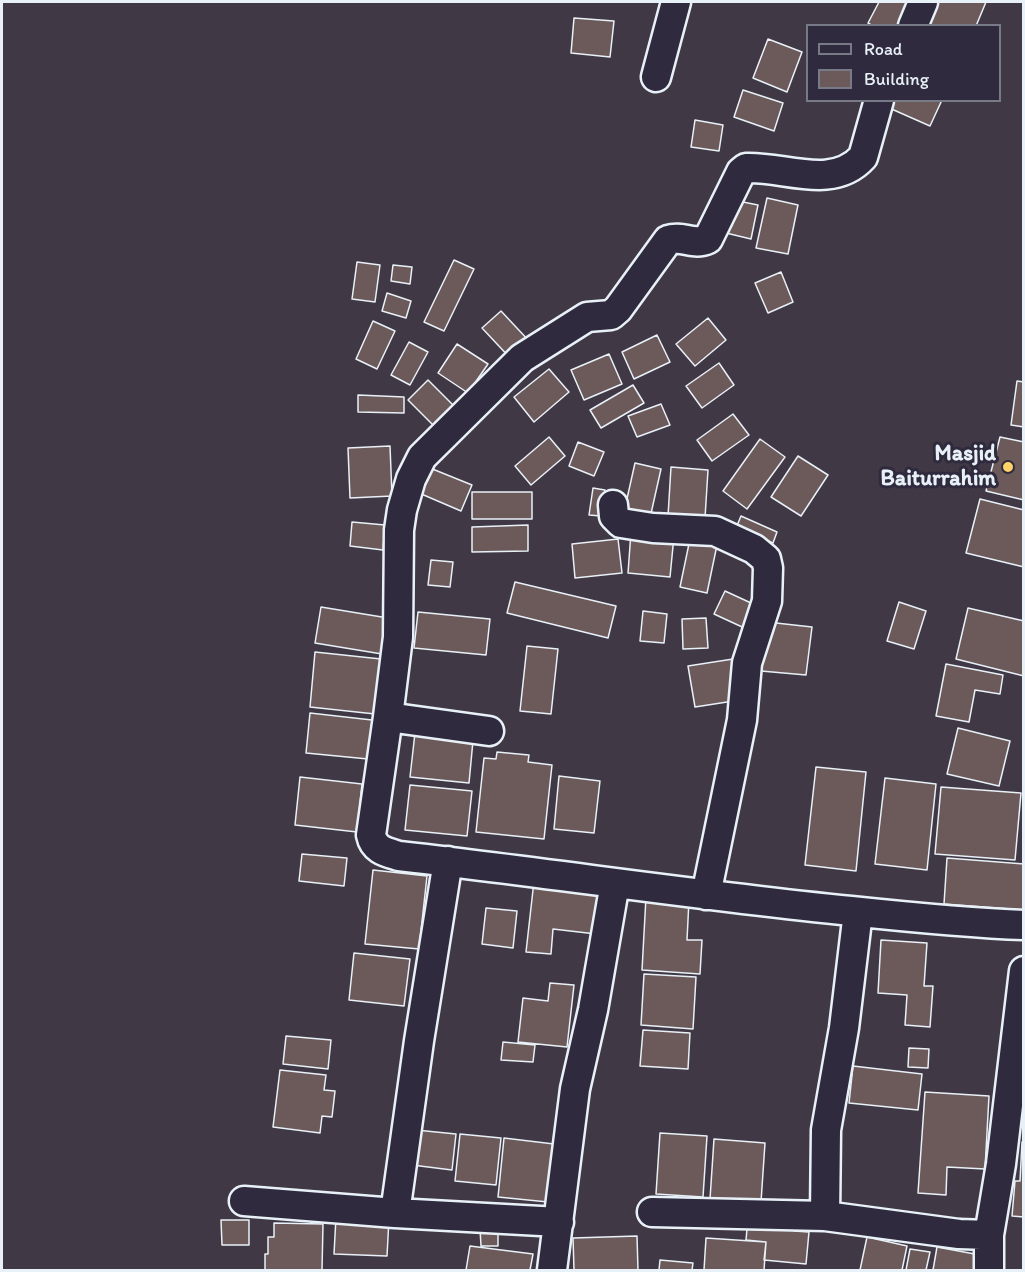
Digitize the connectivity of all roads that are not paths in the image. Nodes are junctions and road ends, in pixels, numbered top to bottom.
1 (676, 2) edge
2 (923, 2) edge
3 (914, 24) edge
4 (656, 77) dead end
5 (878, 102) edge
6 (613, 505) dead end
7 (388, 717) junction
8 (489, 731) dead end
9 (448, 861) junction
10 (615, 883) junction
11 (706, 895) junction
12 (858, 912) junction
13 (1023, 925) edge
14 (1023, 971) edge
15 (244, 1200) dead end
16 (652, 1212) dead end
17 (395, 1213) junction
18 (825, 1216) junction
19 (559, 1222) junction
20 (989, 1234) junction
21 (552, 1270) edge
22 (989, 1270) edge

1 - 4 street
2 - 3 street
5 - 7 street
6 - 11 street
7 - 8 street
7 - 9 street
9 - 10 street
9 - 17 street
10 - 11 street
10 - 19 street
11 - 12 street
12 - 13 street
12 - 18 street
14 - 20 street
15 - 17 street
16 - 18 street
17 - 19 street
18 - 20 street
19 - 21 street
20 - 22 street

